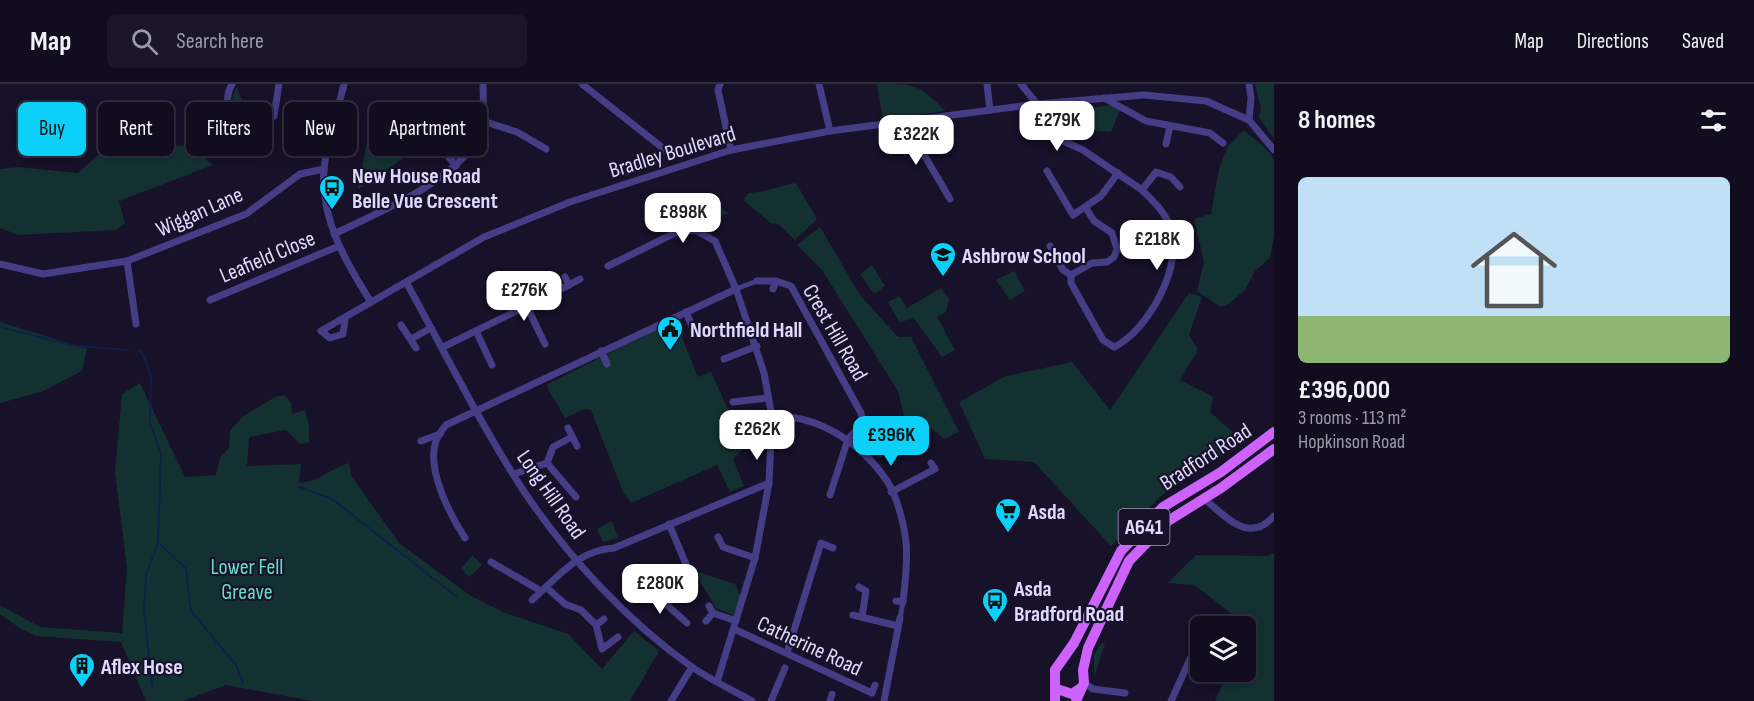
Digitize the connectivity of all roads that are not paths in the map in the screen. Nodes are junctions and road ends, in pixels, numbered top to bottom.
1 (232, 84) edge
2 (279, 84) edge
3 (344, 84) edge
4 (483, 84) edge
5 (582, 84) edge
6 (720, 84) edge
7 (819, 84) edge
8 (987, 84) edge
9 (1021, 84) edge
10 (1249, 84) edge
11 (1102, 97) junction
12 (227, 102) edge
13 (483, 102) edge
14 (1037, 105) junction
15 (1023, 106) junction
16 (990, 110) junction
17 (274, 116) dead end
18 (913, 120) junction
19 (1249, 120) junction
20 (487, 122) edge
21 (1170, 126) junction
22 (830, 131) junction
23 (1223, 143) dead end
24 (1166, 144) dead end
25 (546, 149) dead end
26 (731, 150) junction
27 (1274, 150) edge
28 (669, 153) dead end
29 (448, 156) edge
30 (466, 156) edge
31 (456, 166) junction
32 (324, 169) junction
33 (1047, 171) dead end
34 (1118, 173) junction
35 (1180, 187) dead end
36 (1142, 190) junction
37 (950, 199) dead end
38 (1086, 208) junction
39 (334, 234) junction
40 (339, 246) junction
41 (1050, 246) dead end
42 (127, 261) junction
43 (0, 264) edge
44 (608, 266) dead end
45 (1071, 275) junction
46 (565, 277) dead end
47 (580, 279) dead end
48 (757, 280) joint
49 (776, 281) junction
50 (406, 282) junction
51 (569, 285) junction
52 (736, 289) junction
53 (773, 289) dead end
54 (210, 300) dead end
55 (371, 302) junction
56 (528, 307) junction
57 (686, 312) junction
58 (345, 320) dead end
59 (136, 324) dead end
60 (401, 324) dead end
61 (431, 328) junction
62 (691, 329) dead end
63 (476, 331) junction
64 (631, 337) junction
65 (411, 339) junction
66 (545, 344) dead end
67 (757, 346) junction
68 (443, 347) junction
69 (635, 347) dead end
70 (416, 348) dead end
71 (601, 351) junction
72 (724, 358) dead end
73 (607, 364) dead end
74 (492, 365) dead end
75 (767, 398) junction
76 (734, 402) dead end
77 (478, 411) junction
78 (772, 417) junction
79 (568, 428) dead end
80 (440, 434) junction
81 (572, 437) junction
82 (1272, 438) edge
83 (848, 439) junction
84 (421, 441) dead end
85 (577, 446) dead end
86 (1274, 449) edge
87 (547, 463) junction
88 (935, 469) dead end
89 (514, 474) junction
90 (769, 483) junction
91 (829, 489) dead end
92 (891, 492) junction
93 (576, 497) dead end
94 (1204, 499) junction
95 (1274, 516) edge
96 (669, 524) junction
97 (718, 537) dead end
98 (465, 538) dead end
99 (833, 548) dead end
100 (755, 558) junction
101 (577, 559) junction
102 (491, 562) dead end
103 (687, 571) junction
104 (637, 579) dead end
105 (694, 583) dead end
106 (859, 587) dead end
107 (544, 589) junction
108 (649, 589) junction
109 (531, 600) dead end
110 (899, 601) joint
111 (853, 615) dead end
112 (862, 617) junction
113 (604, 619) dead end
114 (706, 621) dead end
115 (736, 621) junction
116 (899, 622) junction
117 (687, 623) dead end
118 (596, 625) junction
119 (734, 629) junction
120 (618, 637) dead end
121 (787, 653) junction
122 (1190, 659) edge
123 (1061, 664) junction
124 (692, 667) junction
125 (785, 668) dead end
126 (1083, 670) junction
127 (717, 682) junction
128 (875, 685) dead end
129 (1083, 686) junction
130 (1057, 688) junction
131 (872, 693) junction
132 (1125, 693) dead end
133 (884, 700) edge
134 (671, 701) edge
135 (752, 701) edge
136 (771, 701) edge
137 (1055, 701) edge
138 (1076, 701) edge
139 (1171, 701) edge

1 - 12 street
2 - 17 street
3 - 32 street
4 - 13 street
5 - 28 street
6 - 26 street
7 - 22 street
8 - 16 street
9 - 14 street
10 - 19 street
11 - 14 street, Bradley Boulevard
11 - 19 street, Bradley Boulevard
11 - 21 street
14 - 15 street, Bradley Boulevard
15 - 16 street, Bradley Boulevard
15 - 34 street
16 - 18 street, Bradley Boulevard
18 - 22 street, Bradley Boulevard
18 - 37 street
19 - 27 street
20 - 25 street
21 - 23 street
21 - 24 street
22 - 26 street, Bradley Boulevard
26 - 50 street, Bradley Boulevard
29 - 31 street
30 - 31 street
31 - 39 street
32 - 39 street
32 - 42 street, Wiggan Lane
33 - 38 street
34 - 36 street
34 - 38 street
35 - 36 street
36 - 45 street
38 - 45 street
39 - 40 street
40 - 54 street, Leafield Close
40 - 55 street
41 - 45 street
42 - 43 street, Wiggan Lane
42 - 59 street
44 - 52 street
46 - 51 street
47 - 51 street
48 - 49 street, Crest Hill Road
48 - 52 street, Crest Hill Road
49 - 53 street, Crest Hill Road
49 - 83 street, Crest Hill Road
50 - 55 street, Bradley Boulevard
50 - 61 street, Long Hill Road
51 - 56 street
52 - 57 street
52 - 67 street
55 - 58 street, Bradley Boulevard
56 - 63 street
56 - 66 street
57 - 62 street
57 - 64 street
60 - 65 street
61 - 65 street
61 - 68 street, Long Hill Road
63 - 68 street
63 - 74 street
64 - 69 street
64 - 71 street
65 - 70 street
67 - 72 street
67 - 75 street
68 - 77 street, Long Hill Road
71 - 73 street
71 - 77 street
75 - 76 street
75 - 78 street
77 - 80 street
77 - 89 street, Long Hill Road
78 - 83 street
78 - 90 street
79 - 81 street
80 - 84 street
80 - 98 street
81 - 85 street
81 - 87 street
82 - 123 main road, Bradford Road / A641
83 - 91 street, Crest Hill Road
83 - 92 street
86 - 94 main road, Bradford Road / A641
87 - 89 street
87 - 93 street
88 - 92 street
89 - 101 street, Long Hill Road
90 - 96 street
90 - 100 street
92 - 110 street
94 - 95 street
94 - 126 main road, Bradford Road / A641
96 - 101 street
96 - 103 street
97 - 100 street
99 - 121 street
100 - 115 street
101 - 107 street
101 - 124 street, Long Hill Road
102 - 107 street
103 - 105 street
103 - 108 street
104 - 108 street
106 - 112 street
107 - 109 street
107 - 118 street
108 - 117 street
110 - 116 street
111 - 112 street
112 - 116 street
113 - 118 street
114 - 115 street
115 - 119 street
116 - 133 street
118 - 120 street
119 - 121 street, Catherine Road
119 - 127 street
121 - 131 street, Catherine Road
122 - 139 street
123 - 126 main road
123 - 130 main road, Bradford Road
124 - 127 street, Long Hill Road
124 - 134 street
125 - 136 street
126 - 129 main road, Bradford Road
127 - 135 street, Long Hill Road
128 - 131 street, Catherine Road
129 - 130 main road
129 - 132 street
129 - 138 main road, Bradford Road
130 - 137 main road, Bradford Road
131 - 133 street, Catherine Road

